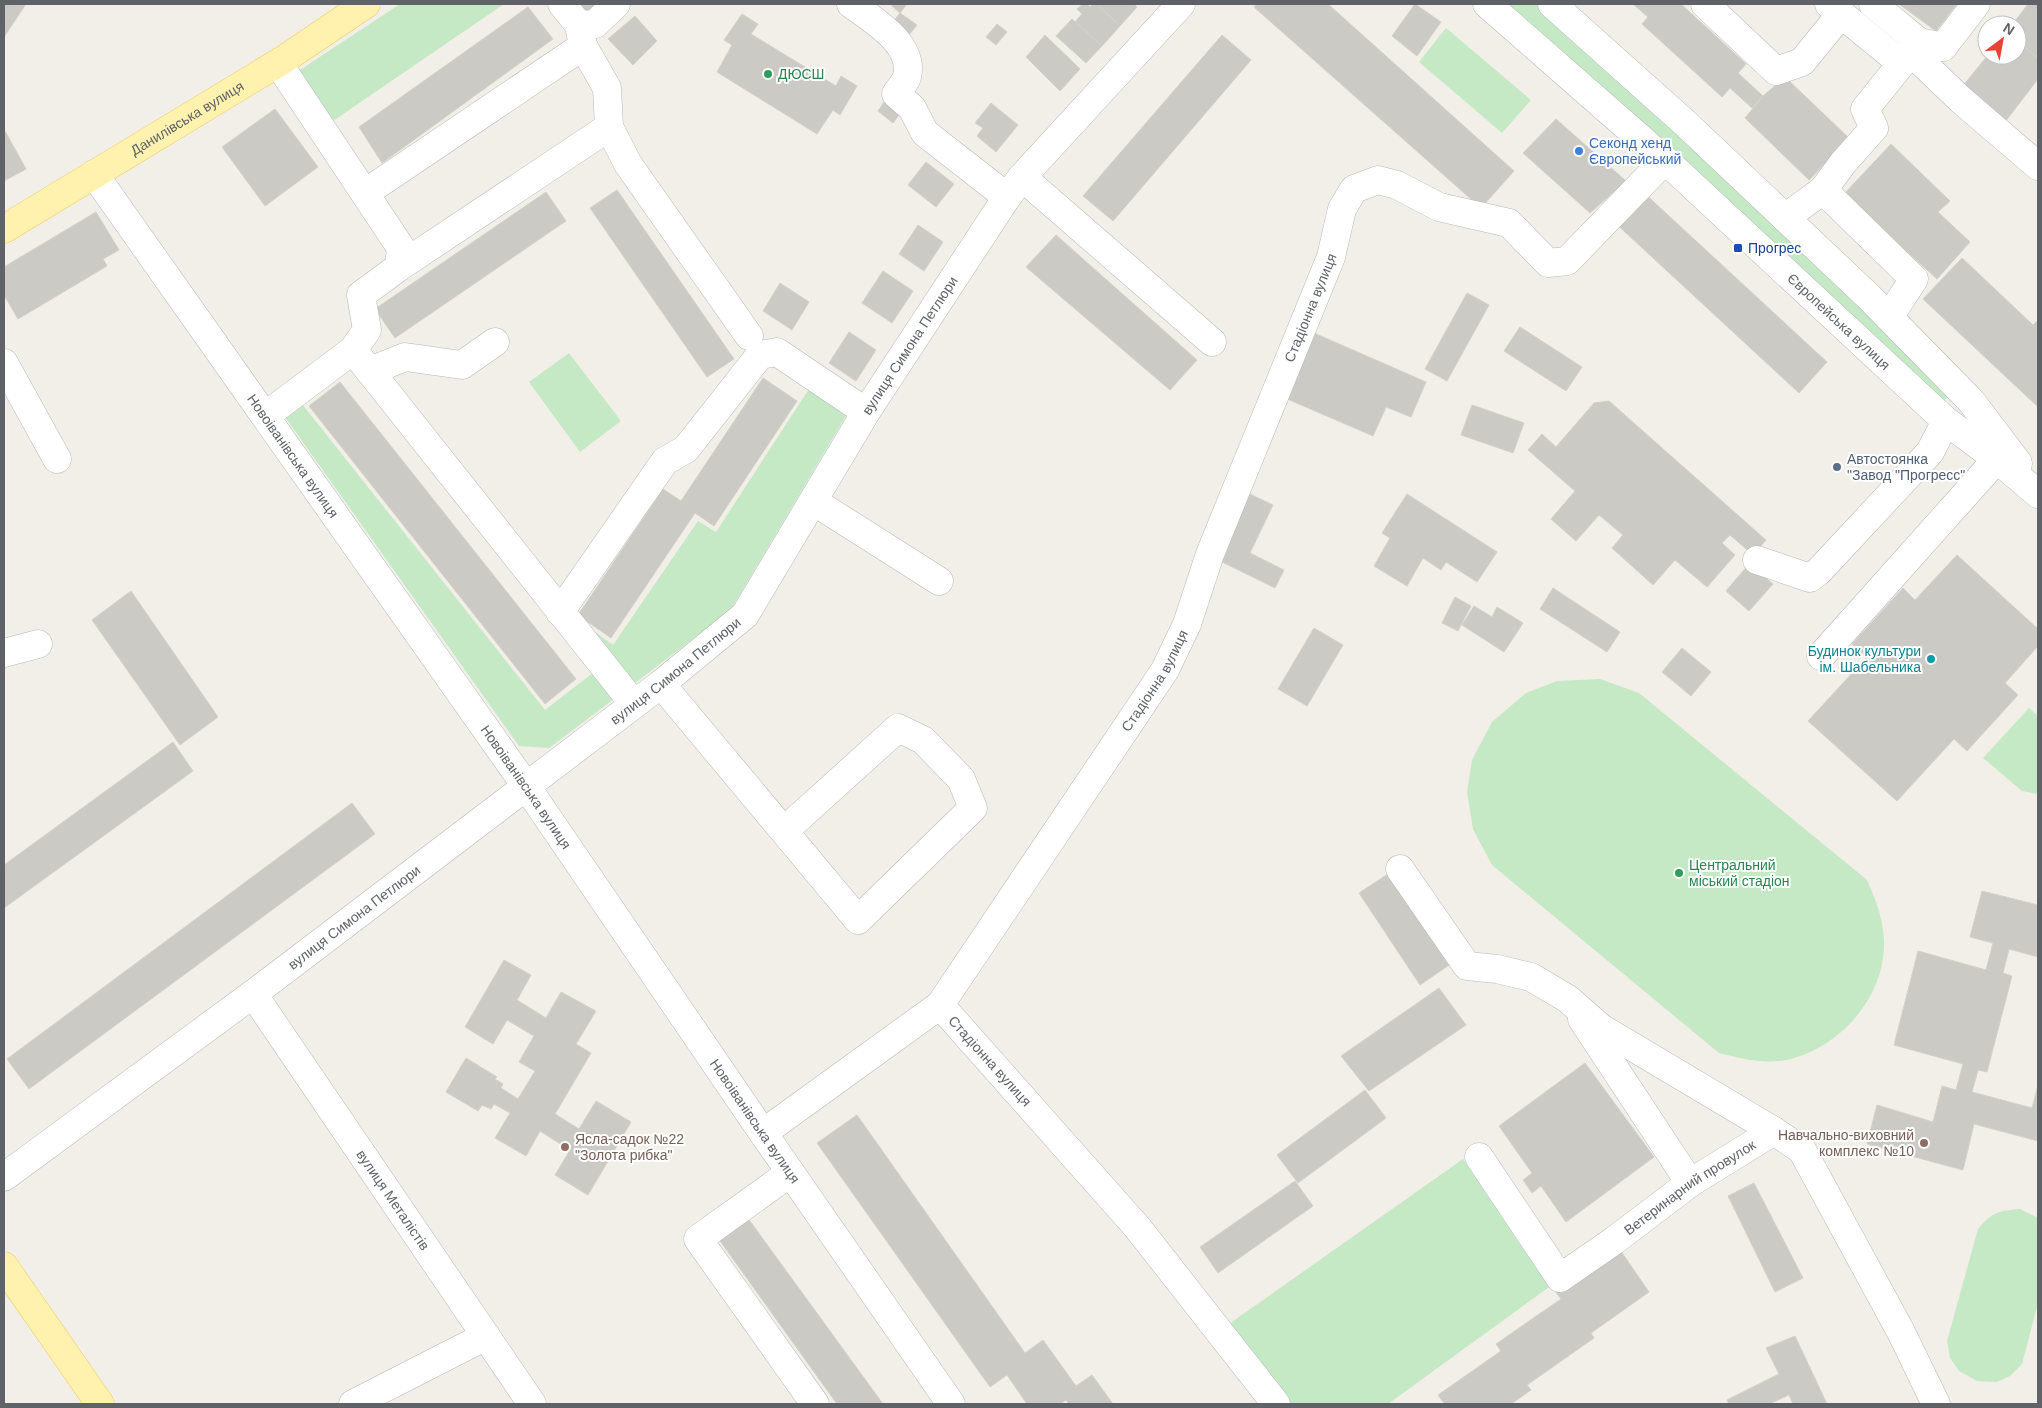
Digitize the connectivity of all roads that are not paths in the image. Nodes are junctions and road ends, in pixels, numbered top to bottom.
1 (366, 4) edge
2 (562, 4) edge
3 (616, 4) edge
4 (851, 4) edge
5 (1181, 4) edge
6 (1488, 4) edge
7 (1552, 4) edge
8 (1705, 4) edge
9 (1873, 4) edge
10 (1976, 4) edge
11 (1835, 9) edge
12 (581, 36) junction
13 (1910, 53) junction
14 (278, 63) junction
15 (609, 127) junction
16 (1665, 160) junction
17 (2038, 166) edge
18 (94, 174) junction
19 (1015, 187) junction
20 (1823, 190) junction
21 (365, 193) junction
22 (1785, 218) junction
23 (4, 229) edge
24 (400, 267) junction
25 (1888, 318) junction
26 (749, 336) dead end
27 (494, 342) dead end
28 (1212, 342) dead end
29 (362, 361) junction
30 (4, 363) edge
31 (866, 412) junction
32 (265, 416) junction
33 (1946, 421) junction
34 (56, 459) dead end
35 (1997, 459) junction
36 (2038, 490) edge
37 (2038, 494) edge
38 (812, 501) junction
39 (1757, 560) dead end
40 (939, 581) dead end
41 (560, 612) junction
42 (38, 644) dead end
43 (4, 653) edge
44 (1821, 656) dead end
45 (660, 684) junction
46 (634, 704) junction
47 (526, 786) junction
48 (784, 831) junction
49 (1400, 870) dead end
50 (253, 994) junction
51 (1568, 999) junction
52 (940, 1005) junction
53 (1774, 1131) junction
54 (763, 1133) junction
55 (1479, 1157) dead end
56 (790, 1173) junction
57 (4, 1177) edge
58 (1690, 1183) junction
59 (4, 1266) edge
60 (486, 1336) junction
61 (100, 1404) edge
62 (353, 1404) edge
63 (532, 1404) edge
64 (815, 1404) edge
65 (951, 1404) edge
66 (1276, 1404) edge
67 (1936, 1404) edge

1 - 14 main road, Данилівська вулиця
2 - 12 street
3 - 12 street
4 - 19 street
5 - 19 street, вулиця Симона Петлюри
6 - 16 street, Європейська вулиця
7 - 22 street
8 - 11 street
9 - 13 street
10 - 13 street
11 - 13 street
12 - 15 street
12 - 21 street
13 - 17 street
13 - 20 street
14 - 18 main road, Данилівська вулиця
14 - 21 street
15 - 24 street
15 - 26 street
16 - 33 street, Європейська вулиця
16 - 52 street, Стадіонна вулиця
18 - 23 main road, Данилівська вулиця
18 - 32 street, Новоіванівська вулиця
19 - 28 street
19 - 31 street, вулиця Симона Петлюри
20 - 22 street
20 - 25 street
21 - 24 street
22 - 25 street
24 - 29 street
25 - 36 street
27 - 29 street
29 - 32 street
29 - 41 street
30 - 34 street
31 - 38 street, вулиця Симона Петлюри
31 - 41 street
32 - 47 street, Новоіванівська вулиця
33 - 35 street, Європейська вулиця
33 - 39 street
35 - 37 street, Європейська вулиця
35 - 44 street
38 - 40 street
38 - 45 street, вулиця Симона Петлюри
41 - 46 street
42 - 43 street
45 - 46 street, вулиця Симона Петлюри
45 - 48 street
46 - 47 street, вулиця Симона Петлюри
47 - 50 street, вулиця Симона Петлюри
47 - 54 street, Новоіванівська вулиця
48 - 48 street
49 - 51 street
50 - 57 street, вулиця Симона Петлюри
50 - 60 street, вулиця Металістів
51 - 53 street
51 - 58 street
52 - 54 street
52 - 66 street, Стадіонна вулиця
53 - 58 street, Ветеринарний провулок
53 - 67 street
54 - 56 street, Новоіванівська вулиця
55 - 58 street, Ветеринарний провулок
56 - 64 street
56 - 65 street, Новоіванівська вулиця
59 - 61 main road
60 - 62 street
60 - 63 street, вулиця Металістів

